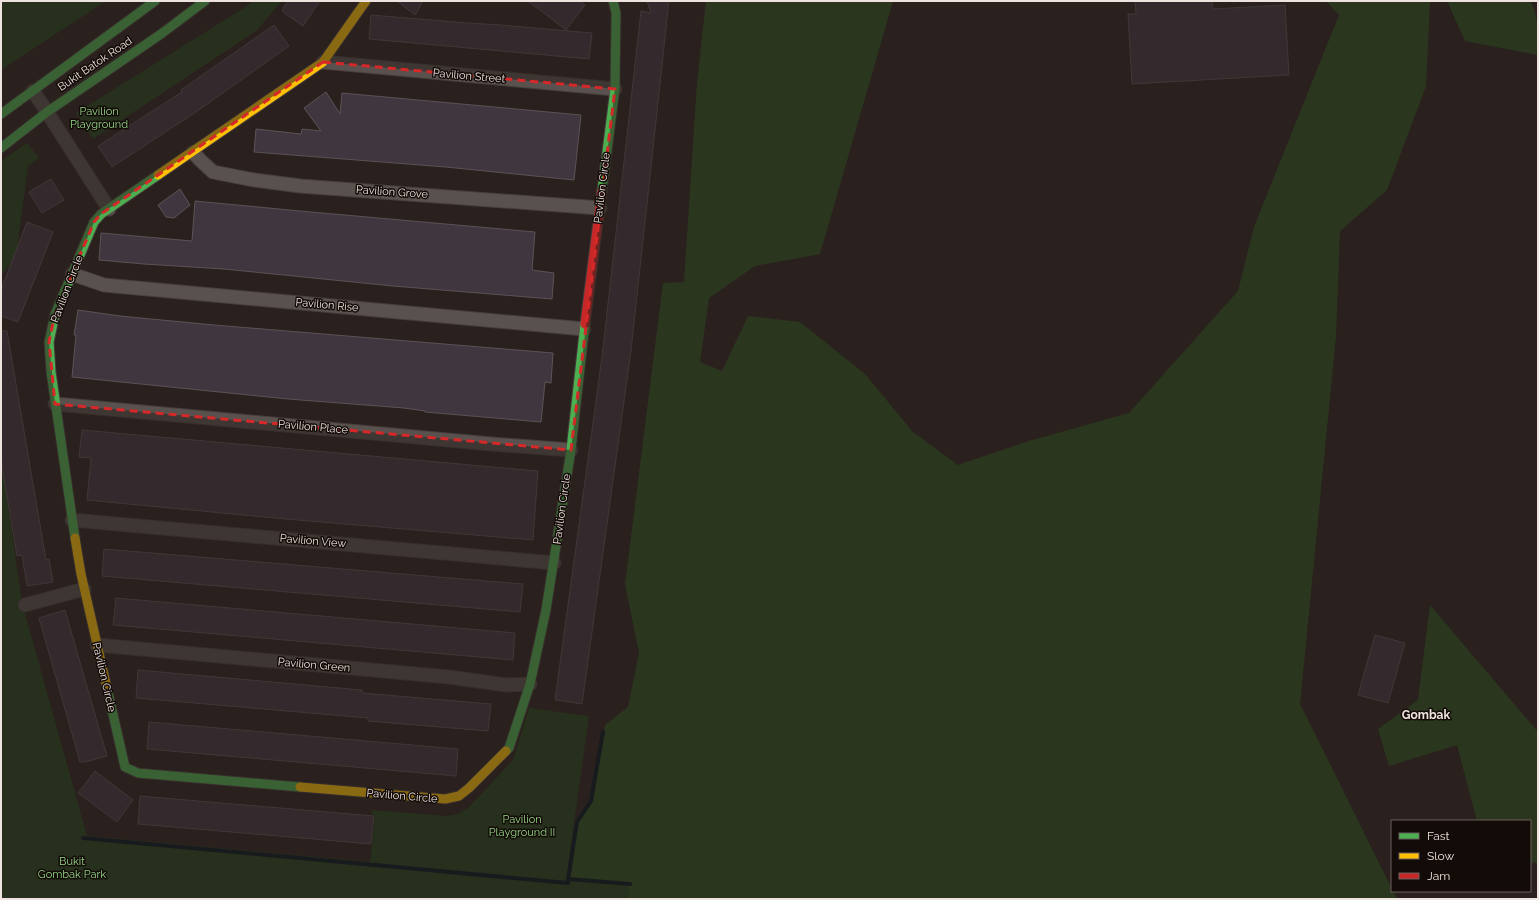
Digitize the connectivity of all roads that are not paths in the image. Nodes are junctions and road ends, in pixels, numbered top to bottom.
1 (155, 1) edge
2 (205, 1) edge
3 (366, 1) edge
4 (613, 1) edge
5 (324, 62) junction
6 (614, 89) junction
7 (33, 91) junction
8 (47, 112) junction
9 (1, 114) edge
10 (1, 148) edge
11 (193, 152) junction
12 (600, 208) junction
13 (109, 209) junction
14 (72, 274) junction
15 (584, 329) junction
16 (55, 404) junction
17 (571, 450) junction
18 (72, 520) junction
19 (554, 563) junction
20 (84, 590) junction
21 (25, 605) dead end
22 (97, 645) junction
23 (530, 684) junction

1 - 7 street, Bukit Batok Road
2 - 8 street, Bukit Batok Road
3 - 5 street, Pavilion Circle
4 - 6 street, Pavilion Circle
5 - 6 street, Pavilion Street
5 - 11 street, Pavilion Circle
6 - 12 street, Pavilion Circle
7 - 8 street
7 - 9 street, Bukit Batok Road
8 - 10 street, Bukit Batok Road
8 - 13 street
11 - 12 street, Pavilion Grove
11 - 13 street, Pavilion Circle
12 - 15 street, Pavilion Circle
13 - 14 street, Pavilion Circle
14 - 15 street, Pavilion Rise
14 - 16 street, Pavilion Circle
15 - 17 street, Pavilion Circle
16 - 17 street, Pavilion Place
16 - 18 street, Pavilion Circle
17 - 19 street, Pavilion Circle
18 - 19 street, Pavilion View
18 - 20 street, Pavilion Circle
19 - 23 street, Pavilion Circle
20 - 21 street
20 - 22 street, Pavilion Circle
22 - 23 street, Pavilion Green
22 - 23 street, Pavilion Circle

